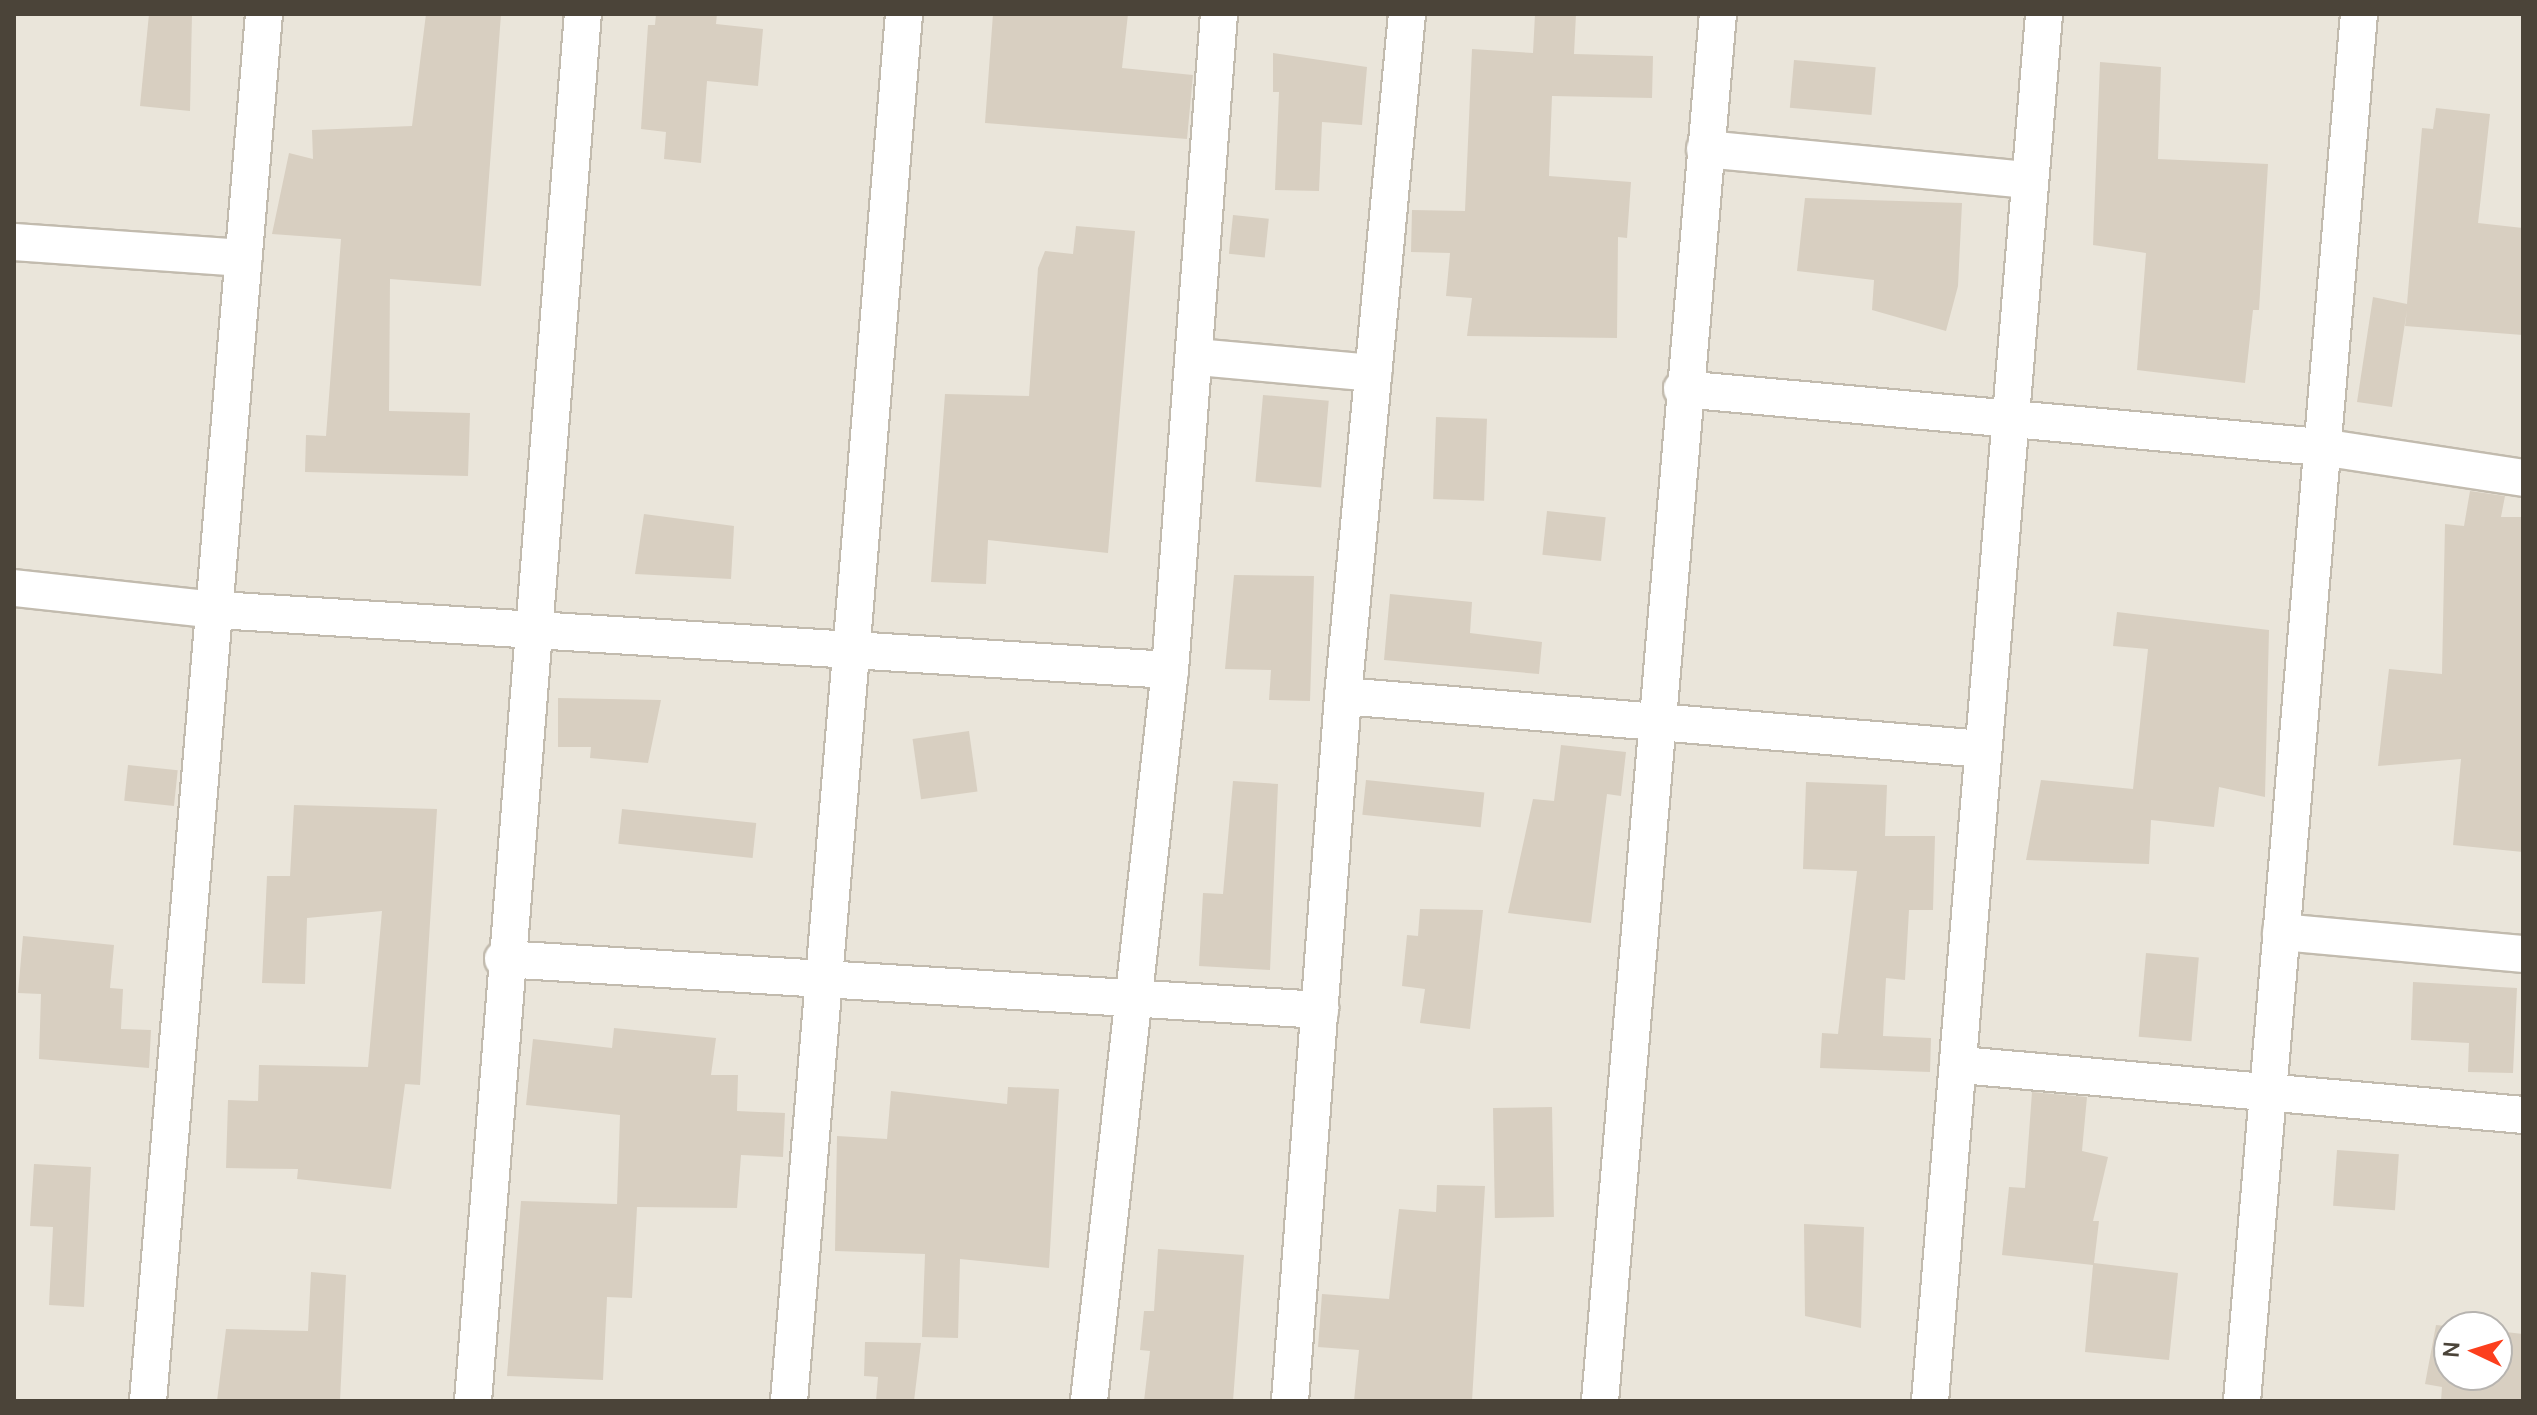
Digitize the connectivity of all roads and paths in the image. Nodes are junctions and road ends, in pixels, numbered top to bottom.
1 (264, 14) edge
2 (583, 14) edge
3 (904, 14) edge
4 (1219, 14) edge
5 (1407, 14) edge
6 (1718, 14) edge
7 (2044, 14) edge
8 (2359, 14) edge
9 (1705, 149) junction
10 (2029, 180) junction
11 (14, 242) edge
12 (243, 258) junction
13 (1197, 357) junction
14 (1373, 373) junction
15 (1682, 389) junction
16 (2008, 415) junction
17 (2321, 447) junction
18 (2523, 478) edge
19 (14, 588) edge
20 (218, 610) junction
21 (530, 629) junction
22 (851, 650) junction
23 (1170, 670) junction
24 (1343, 696) junction
25 (1657, 726) junction
26 (1983, 749) junction
27 (2281, 932) junction
28 (2523, 954) edge
29 (503, 959) junction
30 (824, 977) junction
31 (1137, 997) junction
32 (1320, 1010) junction
33 (1961, 1065) junction
34 (2268, 1090) junction
35 (2523, 1115) edge
36 (148, 1401) edge
37 (473, 1401) edge
38 (789, 1401) edge
39 (1089, 1401) edge
40 (1290, 1401) edge
41 (1600, 1401) edge
42 (1930, 1401) edge
43 (2242, 1401) edge

1 - 12 street
2 - 21 street
3 - 22 street
4 - 13 street
5 - 14 street
6 - 9 street
7 - 10 street
8 - 17 street
9 - 10 street
9 - 15 street
10 - 16 street
11 - 12 street
12 - 20 street
13 - 14 street
13 - 23 street
14 - 24 street
15 - 16 street
15 - 25 street
16 - 17 street
16 - 26 street
17 - 18 street
17 - 27 street
19 - 20 street
20 - 21 street
20 - 36 street
21 - 22 street
21 - 29 street
22 - 23 street
22 - 30 street
23 - 31 street
24 - 25 street
24 - 32 street
25 - 26 street
25 - 41 street
26 - 33 street
27 - 28 street
27 - 34 street
29 - 30 street
29 - 37 street
30 - 31 street
30 - 38 street
31 - 32 street
31 - 39 street
32 - 40 street
33 - 34 street
33 - 42 street
34 - 35 street
34 - 43 street

